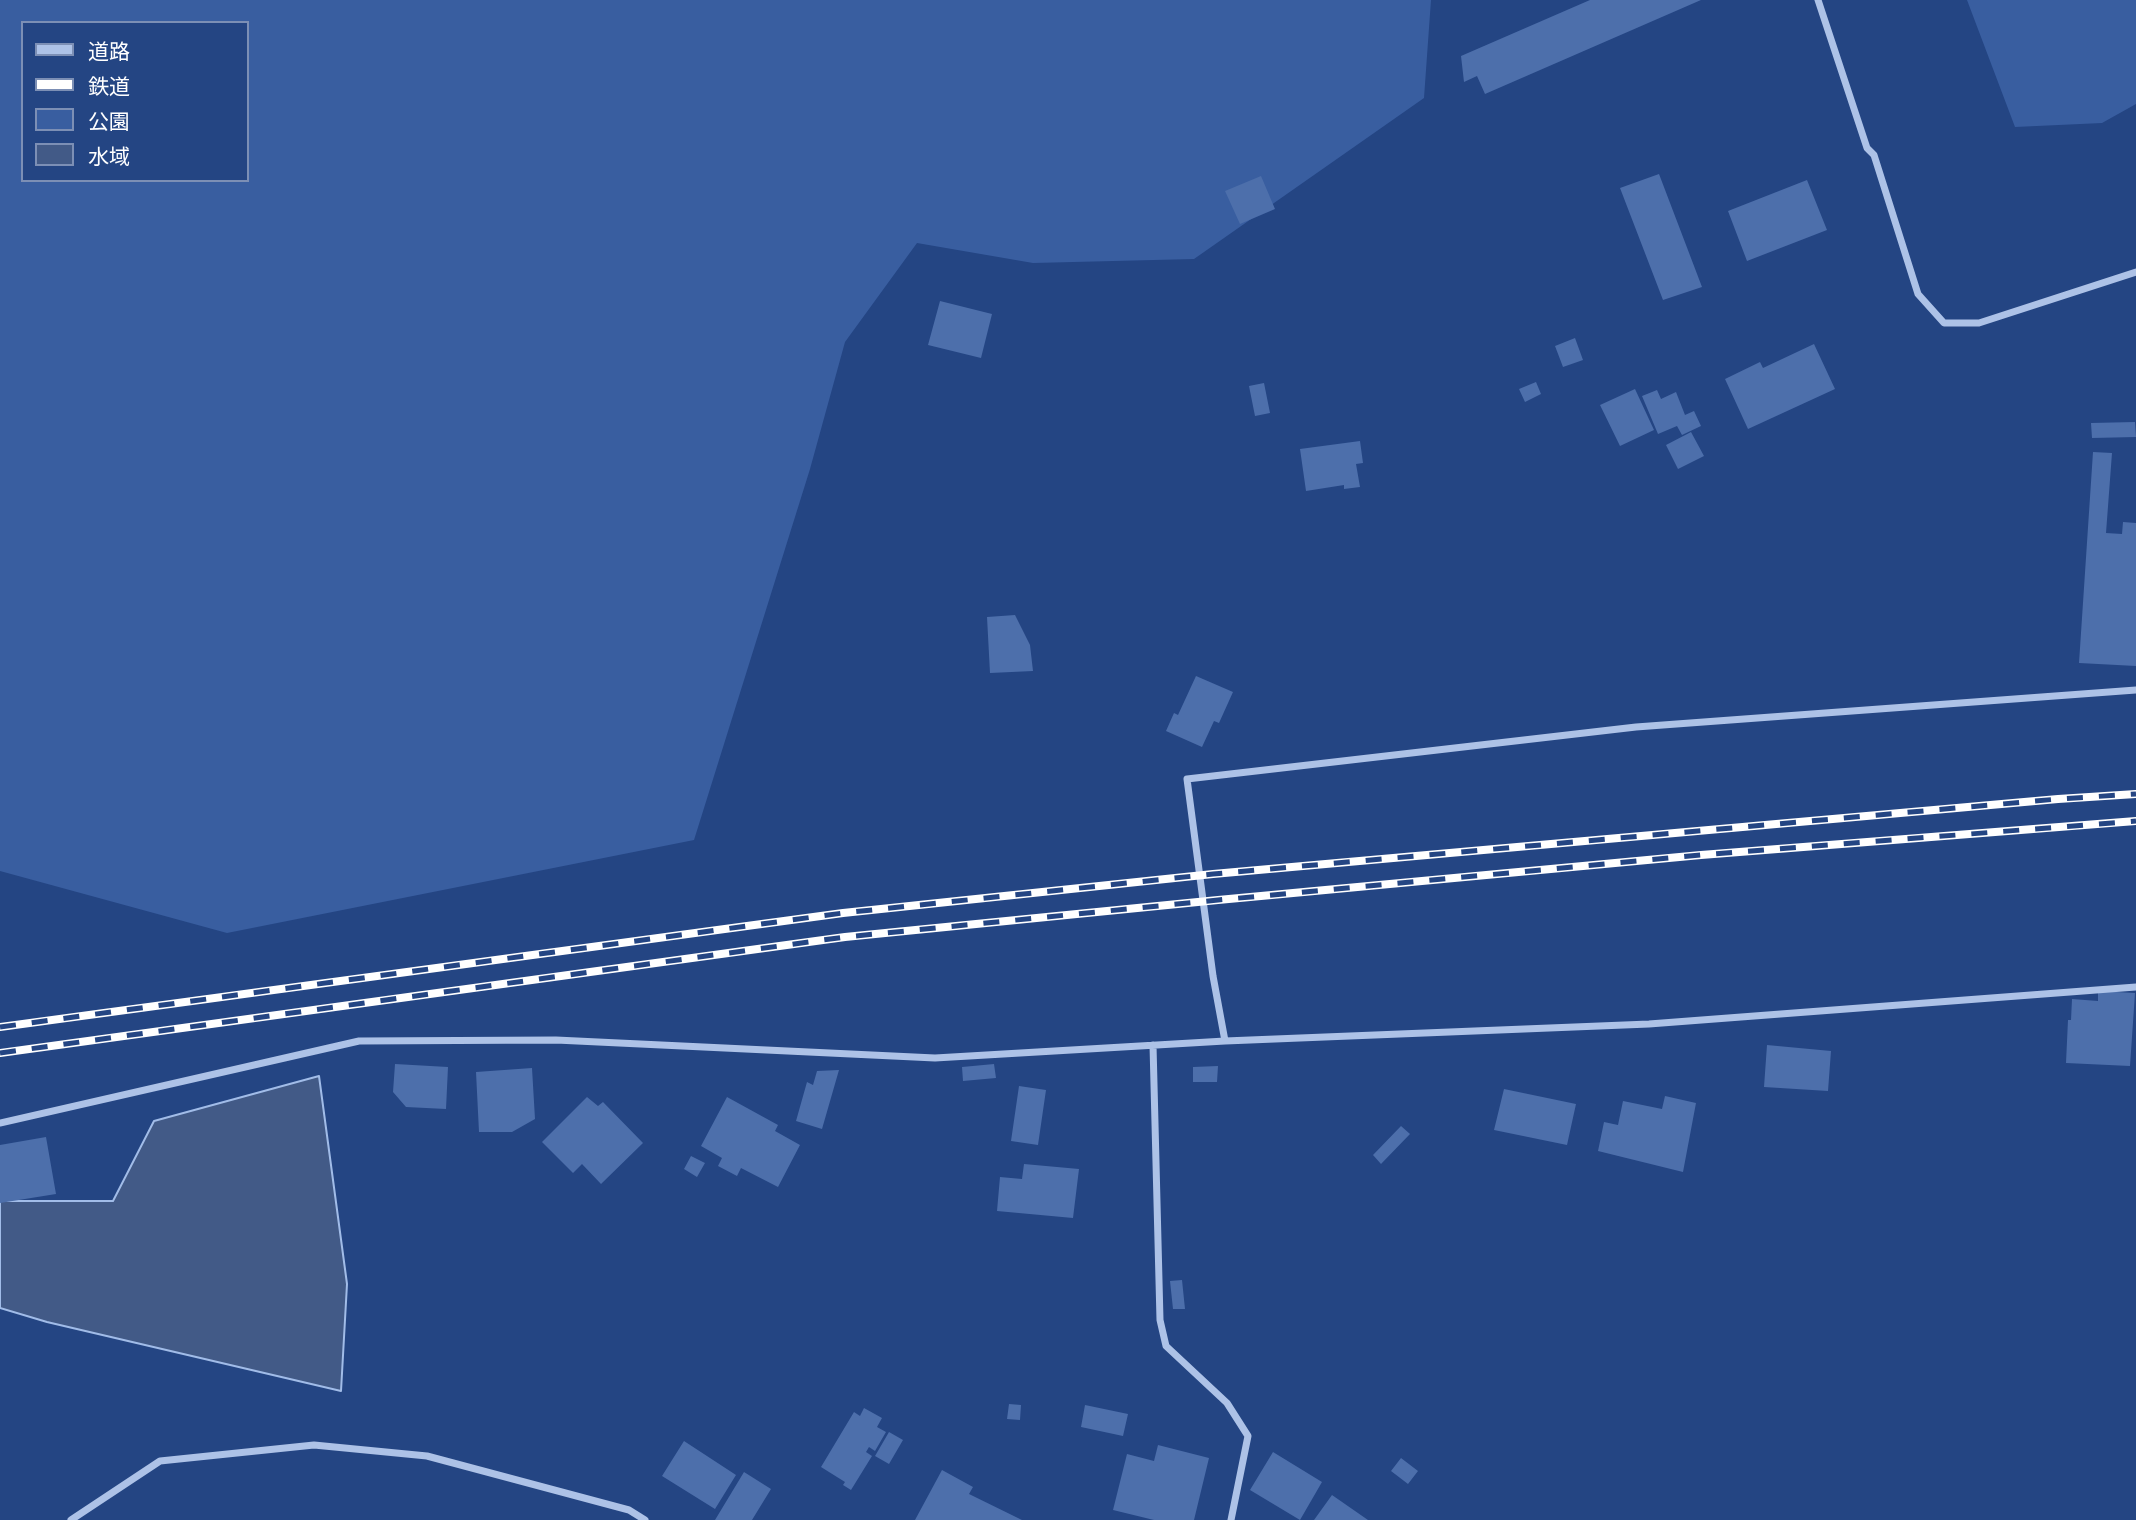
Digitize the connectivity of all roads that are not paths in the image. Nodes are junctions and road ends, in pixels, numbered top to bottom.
1 (1818, 0) edge
2 (2136, 272) edge
3 (2136, 690) edge
4 (2136, 987) edge
5 (1224, 1041) junction
6 (1153, 1045) junction
7 (0, 1123) edge
8 (71, 1520) edge
9 (645, 1520) edge
10 (1231, 1520) edge

1 - 2 street
3 - 5 street
4 - 5 street
5 - 6 street
6 - 7 street
6 - 10 street
8 - 9 street

